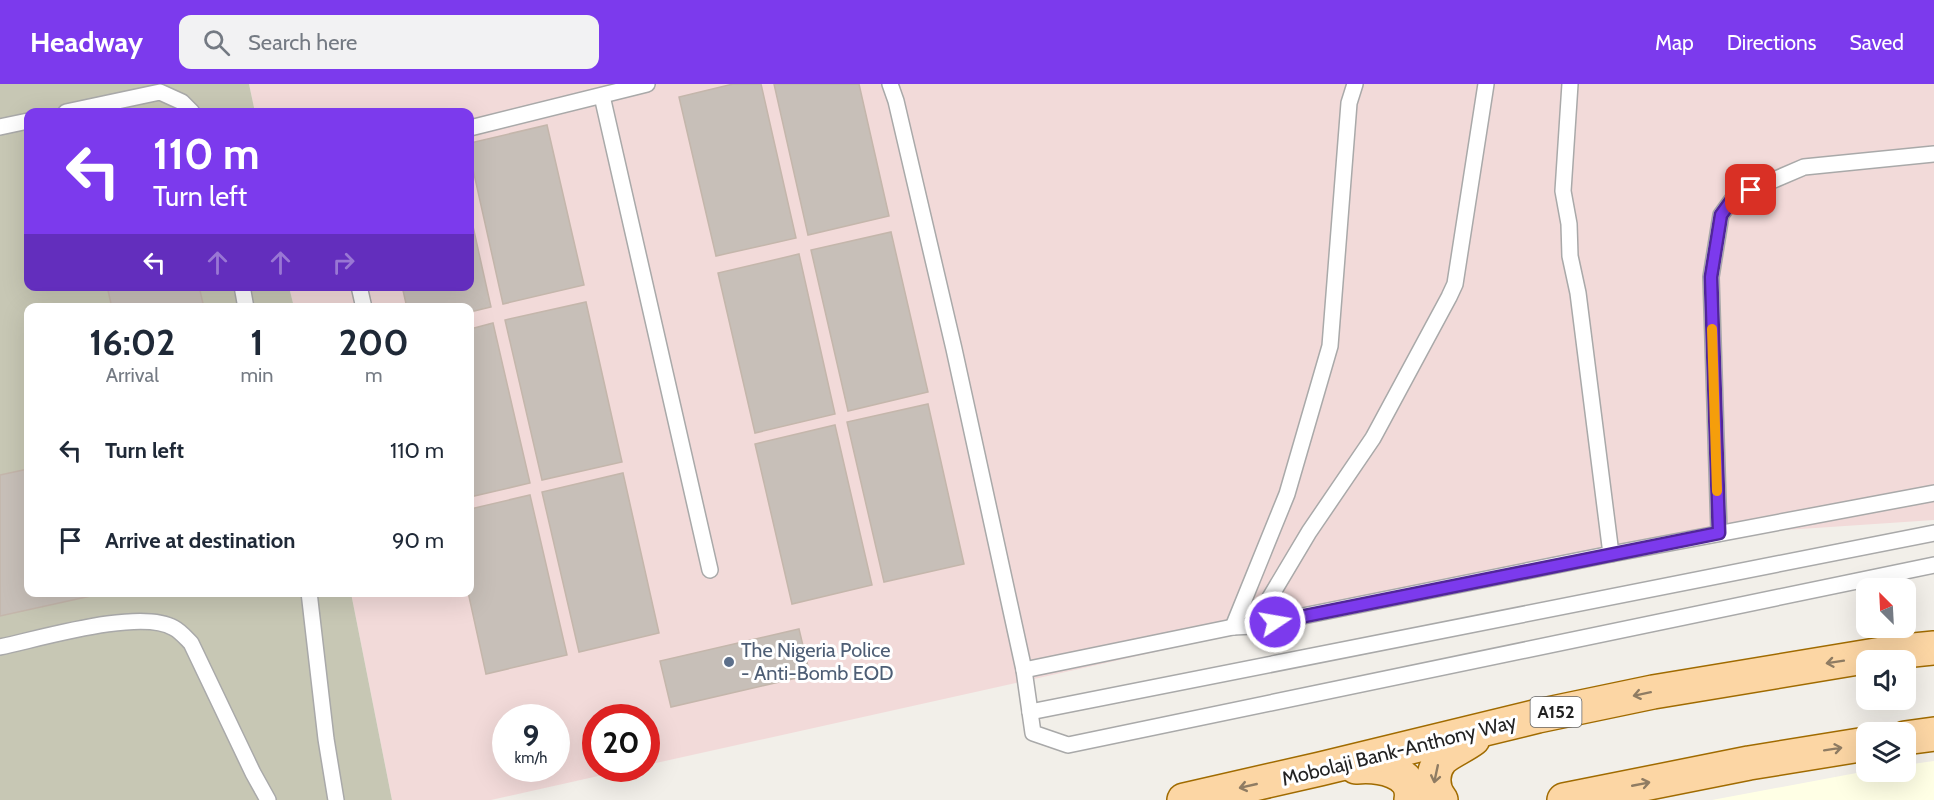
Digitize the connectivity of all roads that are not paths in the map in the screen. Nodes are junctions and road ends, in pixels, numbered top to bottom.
1 (647, 84) edge
2 (890, 84) edge
3 (1355, 84) edge
4 (1486, 84) edge
5 (1570, 84) edge
6 (602, 96) junction
7 (85, 108) edge
8 (188, 108) edge
9 (24, 122) edge
10 (0, 127) edge
11 (474, 127) edge
12 (1934, 154) edge
13 (1934, 493) edge
14 (1719, 533) junction
15 (1934, 533) edge
16 (1611, 554) junction
17 (1934, 565) edge
18 (710, 570) dead end
19 (310, 597) edge
20 (1253, 626) junction
21 (1233, 627) junction
22 (0, 647) edge
23 (1934, 648) edge
24 (1024, 670) junction
25 (1030, 712) junction
26 (1486, 729) junction
27 (1934, 734) edge
28 (1916, 736) edge
29 (1856, 746) edge
30 (1320, 770) junction
31 (268, 800) edge
32 (336, 800) edge
33 (1184, 800) edge
34 (1411, 800) edge
35 (1441, 800) edge
36 (1563, 800) edge

1 - 6 lane
2 - 24 lane
3 - 21 lane
4 - 20 lane
5 - 16 lane
6 - 11 lane
6 - 18 lane
7 - 8 lane
9 - 10 lane
12 - 14 lane
13 - 14 lane
14 - 16 lane
15 - 25 lane
16 - 20 lane
17 - 25 lane
19 - 32 lane
20 - 21 lane
21 - 24 lane
22 - 31 lane
23 -> 26 main road, Mobolaji Bank-Anthony Way / A152
24 - 25 lane
26 - 30 main road, Mobolaji Bank-Anthony Way / A152
26 -> 35 main road
27 - 28 main road
36 -> 29 main road
30 -> 33 main road, Mobolaji Bank-Anthony Way / A152
30 - 34 main road

